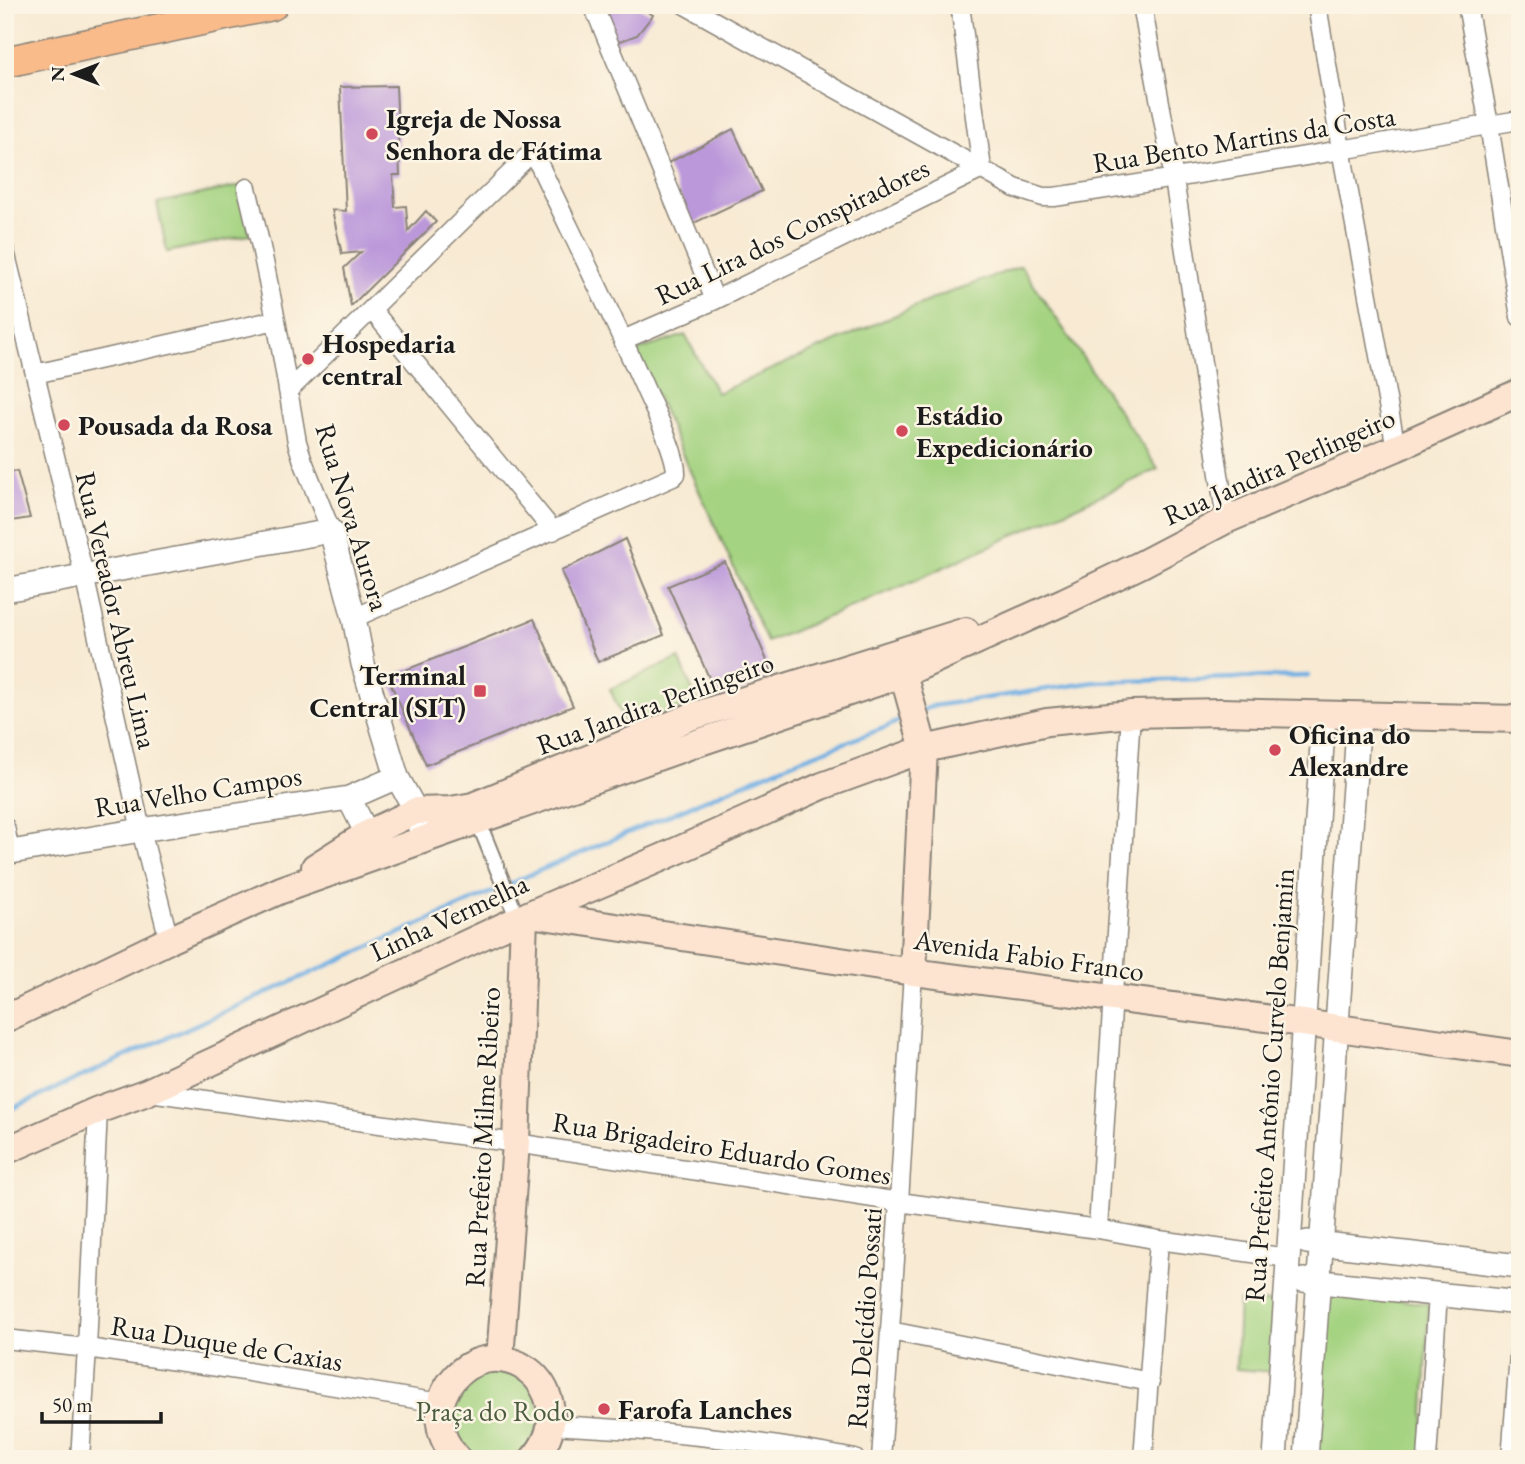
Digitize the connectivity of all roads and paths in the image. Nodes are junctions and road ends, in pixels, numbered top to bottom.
1 (272, 5) edge
2 (593, 5) edge
3 (684, 5) edge
4 (960, 5) edge
5 (1143, 5) edge
6 (1317, 5) edge
7 (1467, 5) edge
8 (224, 10) edge
9 (5, 62) edge
10 (1520, 120) edge
11 (1489, 125) junction
12 (1341, 149) junction
13 (982, 169) junction
14 (1174, 179) junction
15 (247, 188) dead end
16 (5, 251) edge
17 (9, 280) edge
18 (715, 300) junction
19 (372, 310) junction
20 (1520, 317) edge
21 (276, 320) junction
22 (623, 340) junction
23 (35, 374) junction
24 (288, 391) junction
25 (1520, 392) edge
26 (1396, 448) junction
27 (1226, 520) junction
28 (331, 531) junction
29 (553, 531) junction
30 (84, 575) junction
31 (5, 590) edge
32 (355, 618) junction
33 (894, 665) junction
34 (1131, 713) junction
35 (1324, 714) junction
36 (1359, 716) junction
37 (690, 717) junction
38 (1520, 719) edge
39 (697, 743) junction
40 (923, 745) junction
41 (397, 777) junction
42 (349, 798) junction
43 (416, 811) junction
44 (478, 821) junction
45 (5, 827) edge
46 (141, 830) junction
47 (367, 834) junction
48 (420, 841) junction
49 (8, 853) edge
50 (386, 853) junction
51 (589, 889) junction
52 (281, 890) junction
53 (520, 912) junction
54 (584, 922) junction
55 (169, 940) junction
56 (913, 972) junction
57 (1113, 998) junction
58 (5, 1019) edge
59 (1303, 1023) junction
60 (1336, 1028) junction
61 (1520, 1054) edge
62 (146, 1092) junction
63 (98, 1110) junction
64 (516, 1143) junction
65 (5, 1151) edge
66 (899, 1202) junction
67 (1098, 1228) junction
68 (1159, 1240) junction
69 (1321, 1245) junction
70 (1288, 1258) junction
71 (1520, 1266) edge
72 (1318, 1281) junction
73 (1438, 1294) junction
74 (1520, 1303) edge
75 (890, 1331) junction
76 (9, 1342) edge
77 (1520, 1342) edge
78 (87, 1348) junction
79 (500, 1360) junction
80 (1150, 1382) junction
81 (440, 1403) junction
82 (551, 1425) junction
83 (80, 1459) edge
84 (458, 1459) edge
85 (533, 1459) edge
86 (855, 1459) edge
87 (881, 1459) edge
88 (1143, 1459) edge
89 (1275, 1459) edge
90 (1306, 1459) edge
91 (1427, 1459) edge
92 (1511, 1459) edge

1 - 8 highway
2 - 18 street
3 - 13 street, Rua Bento Martins da Costa
4 - 13 street
5 - 14 street
6 - 12 street
7 - 11 street
8 - 9 highway
10 - 11 street, Rua Bento Martins da Costa
11 - 12 street, Rua Bento Martins da Costa
11 - 20 street
12 - 14 street, Rua Bento Martins da Costa
12 - 26 street
13 - 14 street, Rua Bento Martins da Costa
13 - 18 street, Rua Lira dos Conspiradores
14 - 27 street
15 - 21 street, Rua Nova Aurora
16 - 17 street, Rua Vereador Abreu Lima
17 - 23 street, Rua Vereador Abreu Lima
18 - 22 street, Rua Lira dos Conspiradores
19 - 22 street
19 - 24 street
19 - 29 street
21 - 23 street
21 - 24 street, Rua Nova Aurora
22 - 29 street
23 - 30 street, Rua Vereador Abreu Lima
24 - 28 street, Rua Nova Aurora
25 - 26 main road, Rua Jandira Perlingeiro
26 - 27 main road, Rua Jandira Perlingeiro
27 - 33 main road, Rua Jandira Perlingeiro
28 - 30 street
28 - 32 street, Rua Nova Aurora
29 - 32 street
30 - 31 street
30 - 46 street, Rua Vereador Abreu Lima
32 - 41 street, Rua Nova Aurora
33 - 37 main road, Rua Jandira Perlingeiro
33 - 39 main road, Rua Jandira Perlingeiro
33 - 40 main road
34 - 35 main road, Linha Vermelha
34 - 40 main road, Linha Vermelha
34 - 57 street
35 - 36 main road, Linha Vermelha
35 - 59 street, Rua Prefeito Antônio Curvelo Benjamin
36 - 38 main road, Linha Vermelha
36 - 60 street
37 - 39 main road
37 - 43 main road, Rua Jandira Perlingeiro
39 - 44 main road, Rua Jandira Perlingeiro
40 - 51 main road, Linha Vermelha
40 - 56 main road
41 - 42 street, Rua Velho Campos
41 - 43 street, Rua Nova Aurora
42 - 46 street, Rua Velho Campos
42 - 47 street
43 - 47 main road, Rua Jandira Perlingeiro
43 - 48 street
44 - 48 main road, Rua Jandira Perlingeiro
44 - 53 street
45 - 49 street
46 - 49 street, Rua Velho Campos
46 - 55 street, Rua Vereador Abreu Lima
47 - 50 street
47 - 52 main road, Rua Jandira Perlingeiro
48 - 50 main road, Rua Jandira Perlingeiro
50 - 52 main road, Rua Jandira Perlingeiro
51 - 53 main road, Linha Vermelha
51 - 54 main road
52 - 55 main road, Rua Jandira Perlingeiro
53 - 54 main road, Avenida Fabio Franco
53 - 62 main road, Linha Vermelha
53 - 64 main road, Rua Prefeito Milme Ribeiro
54 - 56 main road, Avenida Fabio Franco
55 - 58 main road, Rua Jandira Perlingeiro
56 - 57 main road, Avenida Fabio Franco
56 - 66 street, Rua Delcídio Possati
57 - 59 main road, Avenida Fabio Franco
57 - 67 street
59 - 60 main road, Avenida Fabio Franco
59 - 70 street, Rua Prefeito Antônio Curvelo Benjamin
60 - 61 main road, Avenida Fabio Franco
60 - 69 street
62 - 63 main road, Linha Vermelha
62 - 64 street, Rua Brigadeiro Eduardo Gomes
63 - 65 main road, Linha Vermelha
63 - 78 street
64 - 66 street, Rua Brigadeiro Eduardo Gomes
64 - 79 main road, Rua Prefeito Milme Ribeiro
66 - 67 street, Rua Brigadeiro Eduardo Gomes
66 - 75 street, Rua Delcídio Possati
67 - 68 street, Rua Brigadeiro Eduardo Gomes
68 - 70 street, Rua Brigadeiro Eduardo Gomes
68 - 80 street
69 - 70 street
69 - 71 street
69 - 72 street
70 - 72 street
70 - 89 street, Rua Prefeito Antônio Curvelo Benjamin
72 - 73 street
72 - 90 street
73 - 74 street
73 - 91 street
75 - 80 street
75 - 87 street, Rua Delcídio Possati
76 - 78 street, Rua Duque de Caxias
77 - 92 street
78 - 81 street, Rua Duque de Caxias
78 - 83 street
79 - 81 main road
79 - 82 main road
80 - 88 street
81 - 84 main road
82 - 85 main road
82 - 86 street

